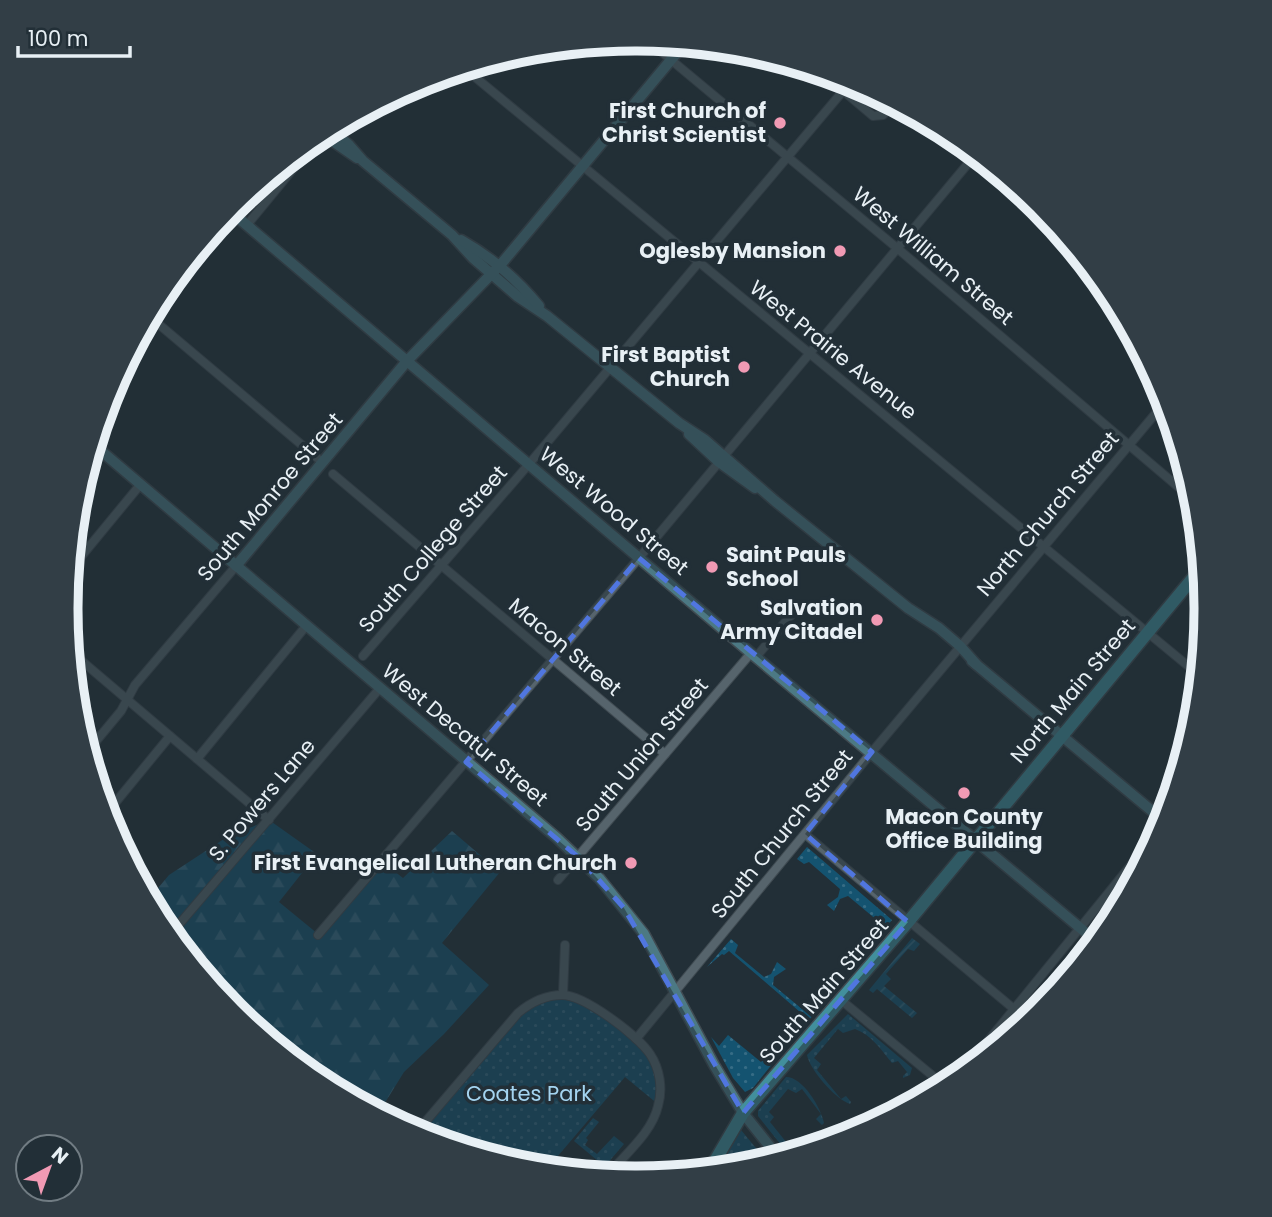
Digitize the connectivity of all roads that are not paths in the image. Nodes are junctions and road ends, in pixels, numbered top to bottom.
1 (661, 52) edge
2 (677, 53) edge
3 (671, 60) junction
4 (473, 75) edge
5 (843, 90) edge
6 (844, 91) edge
7 (887, 110) edge
8 (336, 139) edge
9 (787, 156) junction
10 (302, 162) edge
11 (970, 162) edge
12 (583, 168) junction
13 (238, 218) edge
14 (247, 225) junction
15 (897, 248) junction
16 (699, 263) junction
17 (496, 270) junction
18 (157, 323) edge
19 (810, 354) junction
20 (407, 361) junction
21 (611, 368) junction
22 (1157, 411) edge
23 (1128, 445) junction
24 (101, 451) edge
25 (722, 459) junction
26 (322, 462) junction
27 (529, 464) junction
28 (333, 474) dead end
29 (140, 485) junction
30 (1181, 490) edge
31 (1044, 546) junction
32 (81, 557) edge
33 (639, 558) junction
34 (236, 566) junction
35 (442, 566) junction
36 (1193, 577) edge
37 (797, 608) dead end
38 (306, 626) junction
39 (1147, 632) junction
40 (958, 649) junction
41 (754, 655) junction
42 (363, 656) dead end
43 (81, 660) edge
44 (552, 660) junction
45 (1190, 668) edge
46 (380, 688) junction
47 (127, 700) junction
48 (1061, 735) junction
49 (170, 736) junction
50 (95, 743) edge
51 (872, 752) junction
52 (665, 754) junction
53 (197, 759) junction
54 (466, 762) junction
55 (114, 804) edge
56 (1154, 813) edge
57 (269, 820) junction
58 (805, 834) junction
59 (975, 840) junction
60 (578, 857) junction
61 (1131, 864) edge
62 (558, 880) dead end
63 (908, 922) junction
64 (178, 926) edge
65 (1079, 927) junction
66 (318, 934) dead end
67 (1088, 934) edge
68 (565, 946) dead end
69 (675, 992) junction
70 (563, 994) junction
71 (841, 1000) junction
72 (1014, 1009) junction
73 (636, 1039) junction
74 (988, 1041) edge
75 (936, 1078) edge
76 (743, 1113) junction
77 (423, 1124) edge
78 (772, 1149) edge
79 (715, 1160) edge
80 (616, 1165) edge

1 - 3 street, West William Street
2 - 3 street, South Monroe Street
3 - 9 street, West William Street
3 - 12 street, South Monroe Street
4 - 12 street, West Prairie Avenue
5 - 9 street, South College Street
6 - 7 street
8 - 17 street
9 - 15 street, West William Street
9 - 16 street, South College Street
10 - 14 street
11 - 15 street
12 - 16 street, West Prairie Avenue
12 - 17 street, South Monroe Street
13 - 14 street, West Wood Street
14 - 20 street, West Wood Street
15 - 19 street
15 - 23 street, West William Street
16 - 19 street, West Prairie Avenue
16 - 21 street, South College Street
17 - 20 street, South Monroe Street
17 - 21 street
18 - 26 street
19 - 25 street
19 - 31 street, West Prairie Avenue
20 - 26 street, South Monroe Street
20 - 27 street, West Wood Street
21 - 25 street
21 - 27 street, South College Street
22 - 23 street, North Church Street
23 - 30 street, West William Street
23 - 31 street, North Church Street
24 - 29 street, West Decatur Street
25 - 33 street
25 - 40 street
26 - 34 street, South Monroe Street
27 - 33 street, West Wood Street
27 - 35 street, South College Street
28 - 35 street, Macon Street
29 - 32 street
29 - 34 street, West Decatur Street
31 - 39 street, West Prairie Avenue
31 - 40 street, North Church Street
33 - 41 street, West Wood Street
33 - 44 street
34 - 38 street, West Decatur Street
34 - 47 street, South Monroe Street
35 - 42 street, South College Street
35 - 44 street, Macon Street
36 - 39 main road, North Main Street
37 - 41 street, South Union Street
38 - 46 street, West Decatur Street
38 - 53 street
39 - 45 street, West Prairie Avenue
39 - 48 main road, North Main Street
40 - 48 street
40 - 51 street, South Church Street
41 - 51 street, West Wood Street
41 - 52 street, South Union Street
43 - 47 street
44 - 52 street, Macon Street
44 - 54 street
46 - 54 street, West Decatur Street
46 - 57 street, S. Powers Lane
47 - 49 street
47 - 50 street, South Monroe Street
48 - 56 street
48 - 59 main road, North Main Street
49 - 53 street
49 - 55 street
51 - 58 street, South Church Street
51 - 59 street, West Wood Street
52 - 60 street, South Union Street
53 - 57 street
54 - 60 street, West Decatur Street
54 - 66 street
57 - 64 street, S. Powers Lane
58 - 63 street
58 - 69 street, South Church Street
59 - 63 main road, South Main Street
59 - 65 street, West Wood Street
60 - 62 street, South Union Street
60 - 69 street, West Decatur Street
61 - 65 street
63 - 71 main road, South Main Street
63 - 72 street
65 - 67 street, West Wood Street
65 - 72 street
68 - 70 street
69 - 73 street, South Church Street
69 - 76 street, West Decatur Street
70 - 73 street
70 - 77 street
71 - 75 street
71 - 76 main road, South Main Street
72 - 74 street
73 - 80 street
76 - 78 street, West Decatur Street
76 - 79 main road, South Main Street

